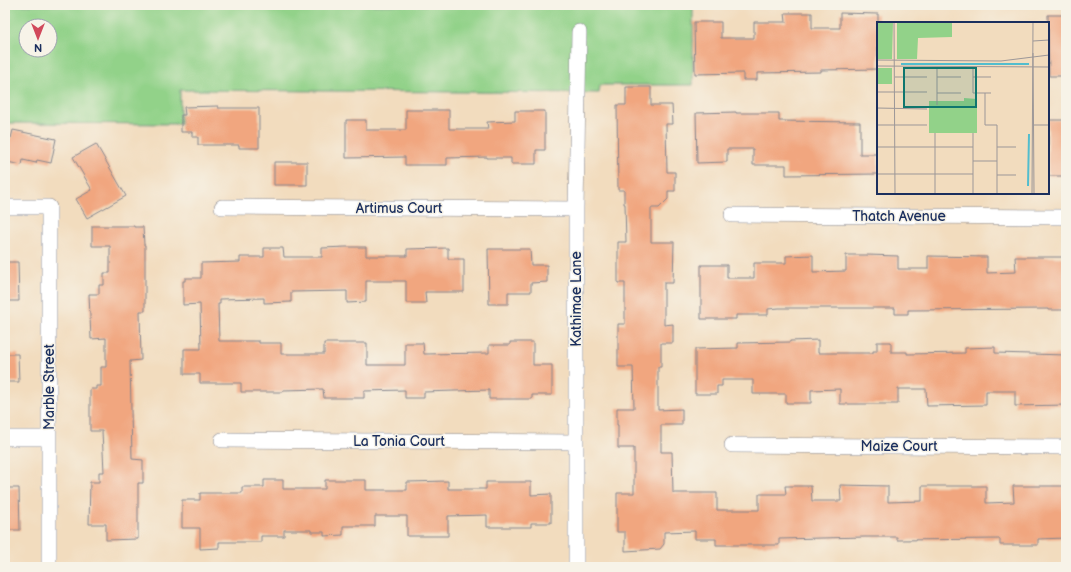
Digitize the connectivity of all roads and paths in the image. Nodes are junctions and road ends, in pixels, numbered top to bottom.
1 (579, 32) dead end
2 (5, 207) edge
3 (222, 207) dead end
4 (576, 209) junction
5 (732, 215) dead end
6 (1066, 217) edge
7 (5, 438) edge
8 (49, 438) junction
9 (222, 440) dead end
10 (576, 442) junction
11 (732, 445) dead end
12 (1066, 447) edge
13 (49, 567) edge
14 (576, 567) edge

1 - 4 street, Kathimae Lane
2 - 8 street, Marble Street
3 - 4 street, Artimus Court
4 - 10 street, Kathimae Lane
5 - 6 street, Thatch Avenue
7 - 8 street
8 - 13 street, Marble Street
9 - 10 street, La Tonia Court
10 - 14 street, Kathimae Lane
11 - 12 street, Maize Court

